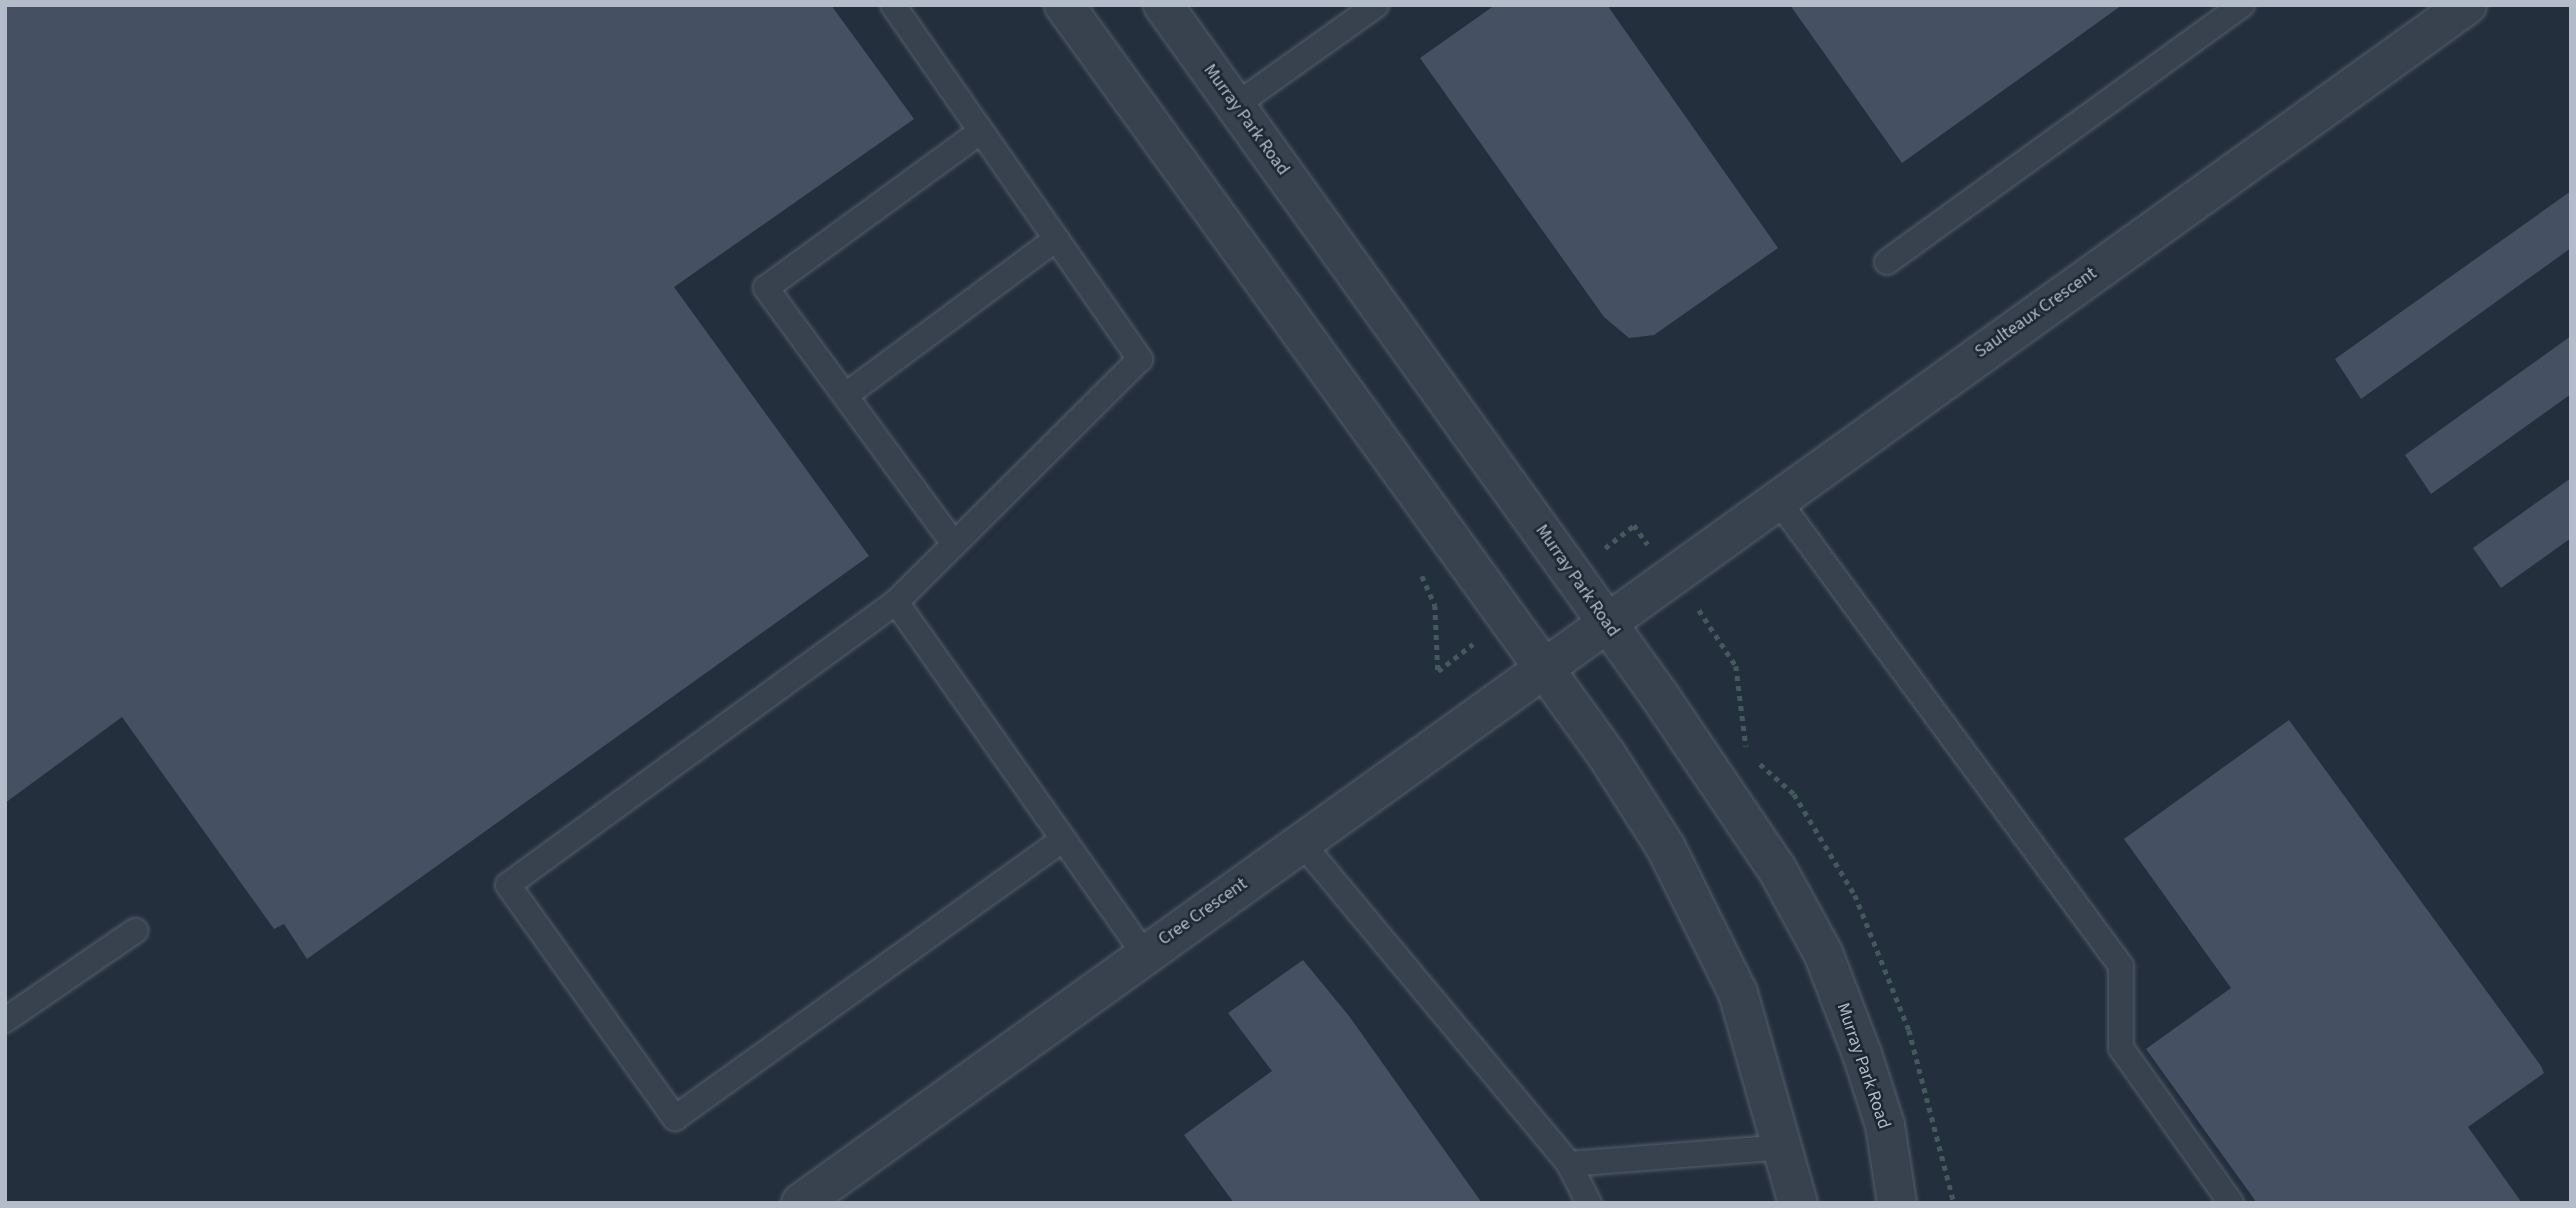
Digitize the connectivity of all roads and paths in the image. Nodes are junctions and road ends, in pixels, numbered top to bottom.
1 (893, 5) edge
2 (1064, 5) edge
3 (1163, 5) edge
4 (1376, 5) edge
5 (2242, 5) edge
6 (2467, 5) edge
7 (1236, 105) junction
8 (981, 131) junction
9 (1055, 240) junction
10 (1887, 262) dead end
11 (845, 395) junction
12 (1777, 499) junction
13 (954, 544) junction
14 (895, 602) junction
15 (1606, 622) junction
16 (1544, 669) junction
17 (1062, 839) junction
18 (1301, 842) junction
19 (135, 931) dead end
20 (1144, 954) junction
21 (5, 1020) edge
22 (1785, 1147) junction
23 (1569, 1164) junction
24 (801, 1203) edge
25 (1589, 1203) edge
26 (1798, 1203) edge
27 (1897, 1203) edge
28 (2231, 1203) edge

1 - 8 lane
2 - 16 street
3 - 7 street, Murray Park Road
4 - 7 lane
5 - 10 lane
6 - 12 street, Saulteaux Crescent
7 - 15 street, Murray Park Road
8 - 9 lane
8 - 11 lane
9 - 11 lane
9 - 13 lane
11 - 13 lane
12 - 15 street, Saulteaux Crescent
12 - 28 lane
13 - 14 lane
14 - 17 lane
14 - 17 lane
15 - 16 street, Cree Crescent
15 - 27 street, Murray Park Road
16 - 18 street, Cree Crescent
16 - 22 street
17 - 20 lane
18 - 20 street, Cree Crescent
18 - 23 lane
19 - 21 lane
20 - 24 street, Cree Crescent
22 - 23 lane
22 - 26 street
23 - 25 lane

